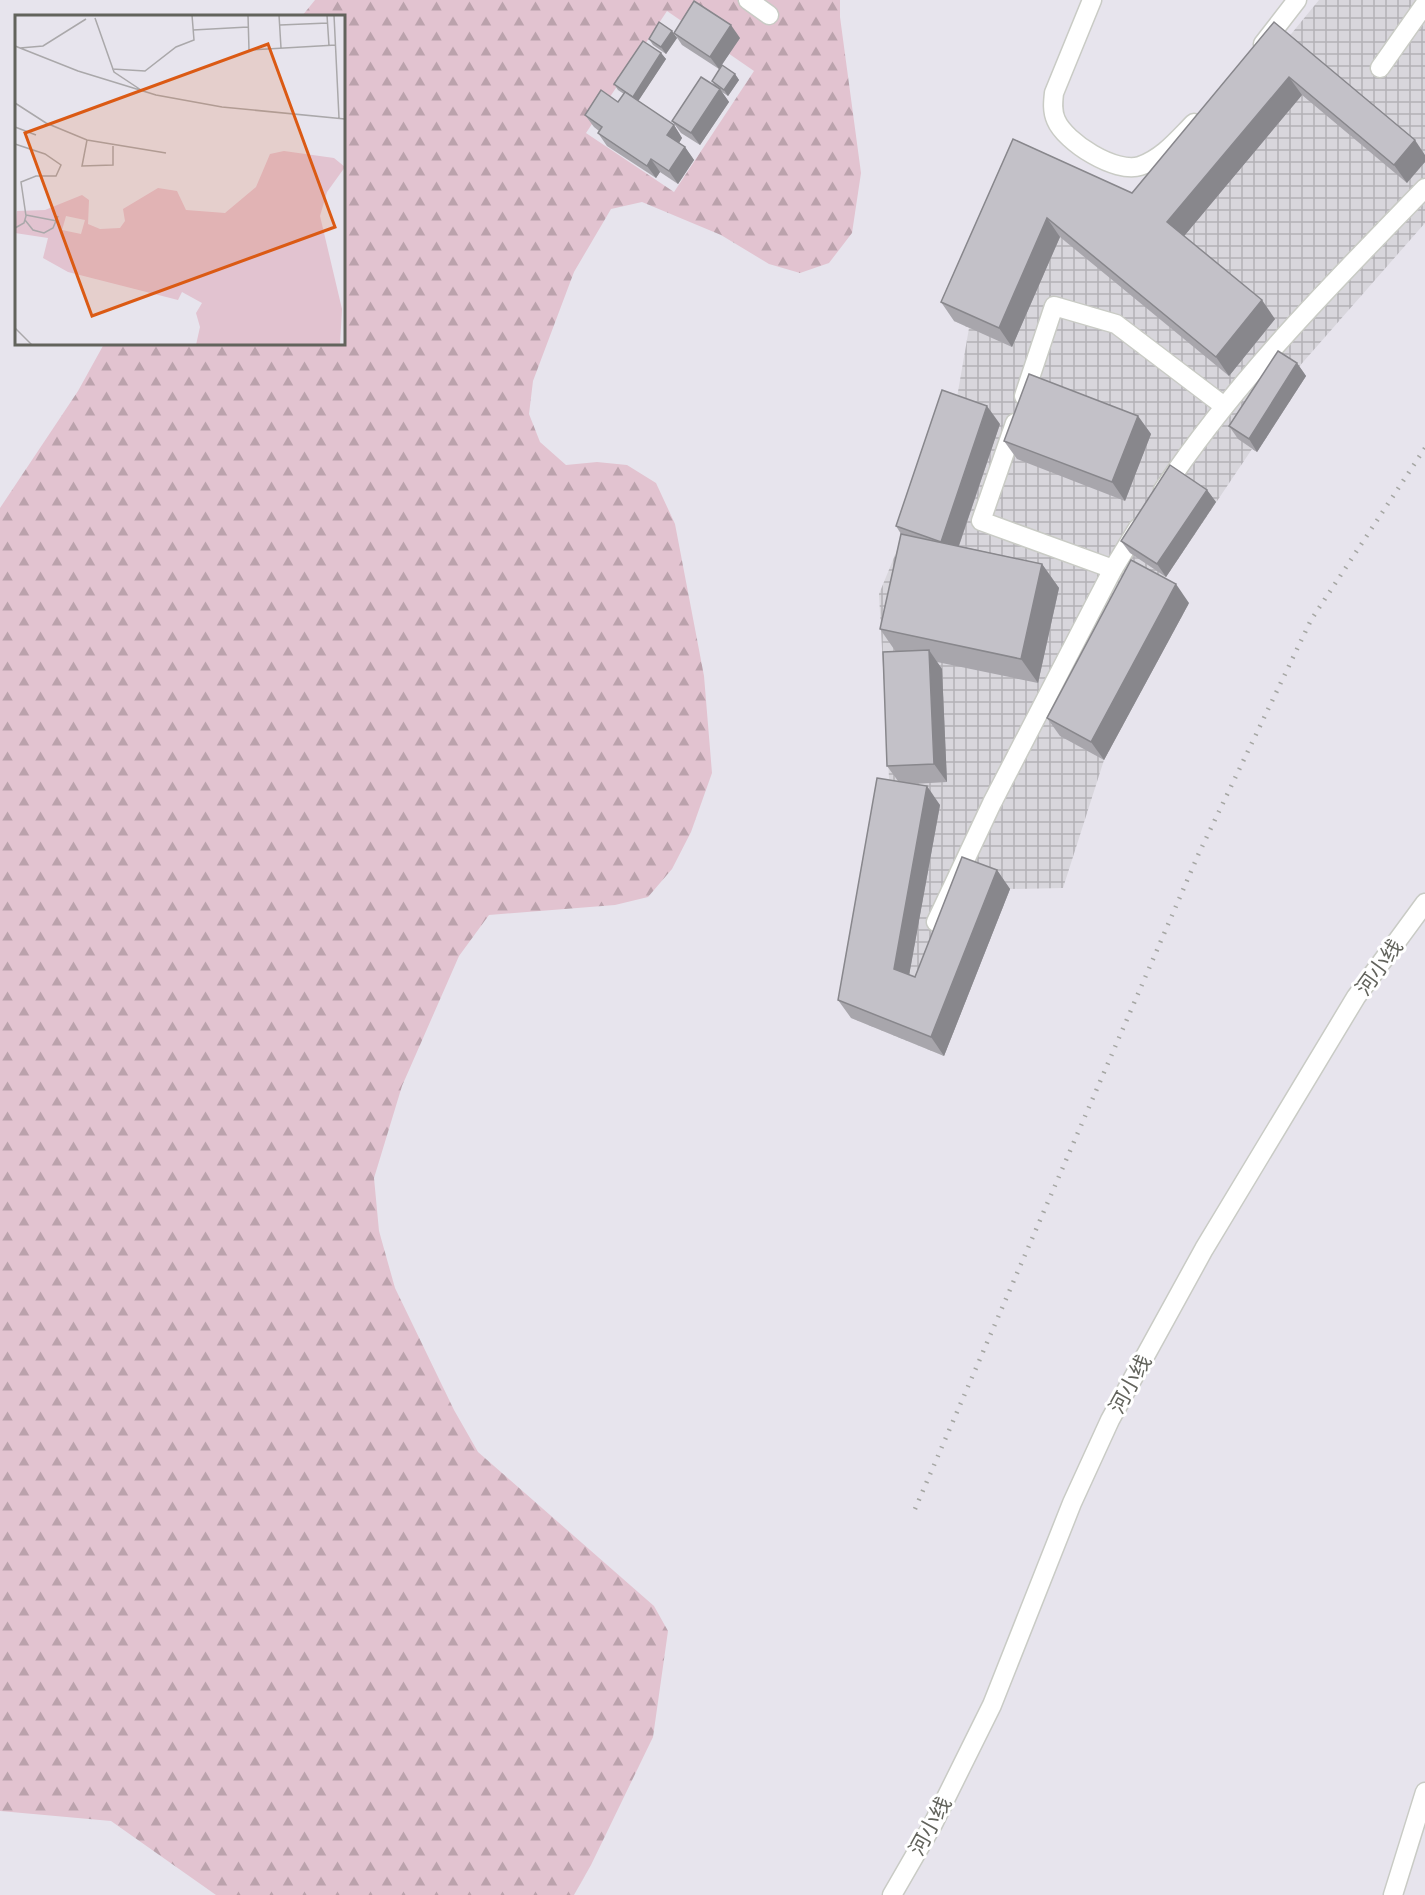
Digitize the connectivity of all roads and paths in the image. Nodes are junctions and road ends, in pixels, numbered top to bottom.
1 (748, 0) edge
2 (1092, 0) edge
3 (1297, 0) edge
4 (1425, 4) edge
5 (770, 15) dead end
6 (1250, 60) edge
7 (1380, 68) dead end
8 (1207, 109) edge
9 (1425, 189) edge
10 (1224, 406) junction
11 (1113, 569) junction
12 (1423, 909) edge
13 (936, 922) edge
14 (1425, 1792) edge
15 (892, 1895) edge
16 (1393, 1895) edge

1 - 5 street
2 - 8 street
3 - 6 street
4 - 7 street
9 - 10 street
10 - 11 street
10 - 11 street
11 - 13 street
12 - 15 street, 河小线
14 - 16 street

